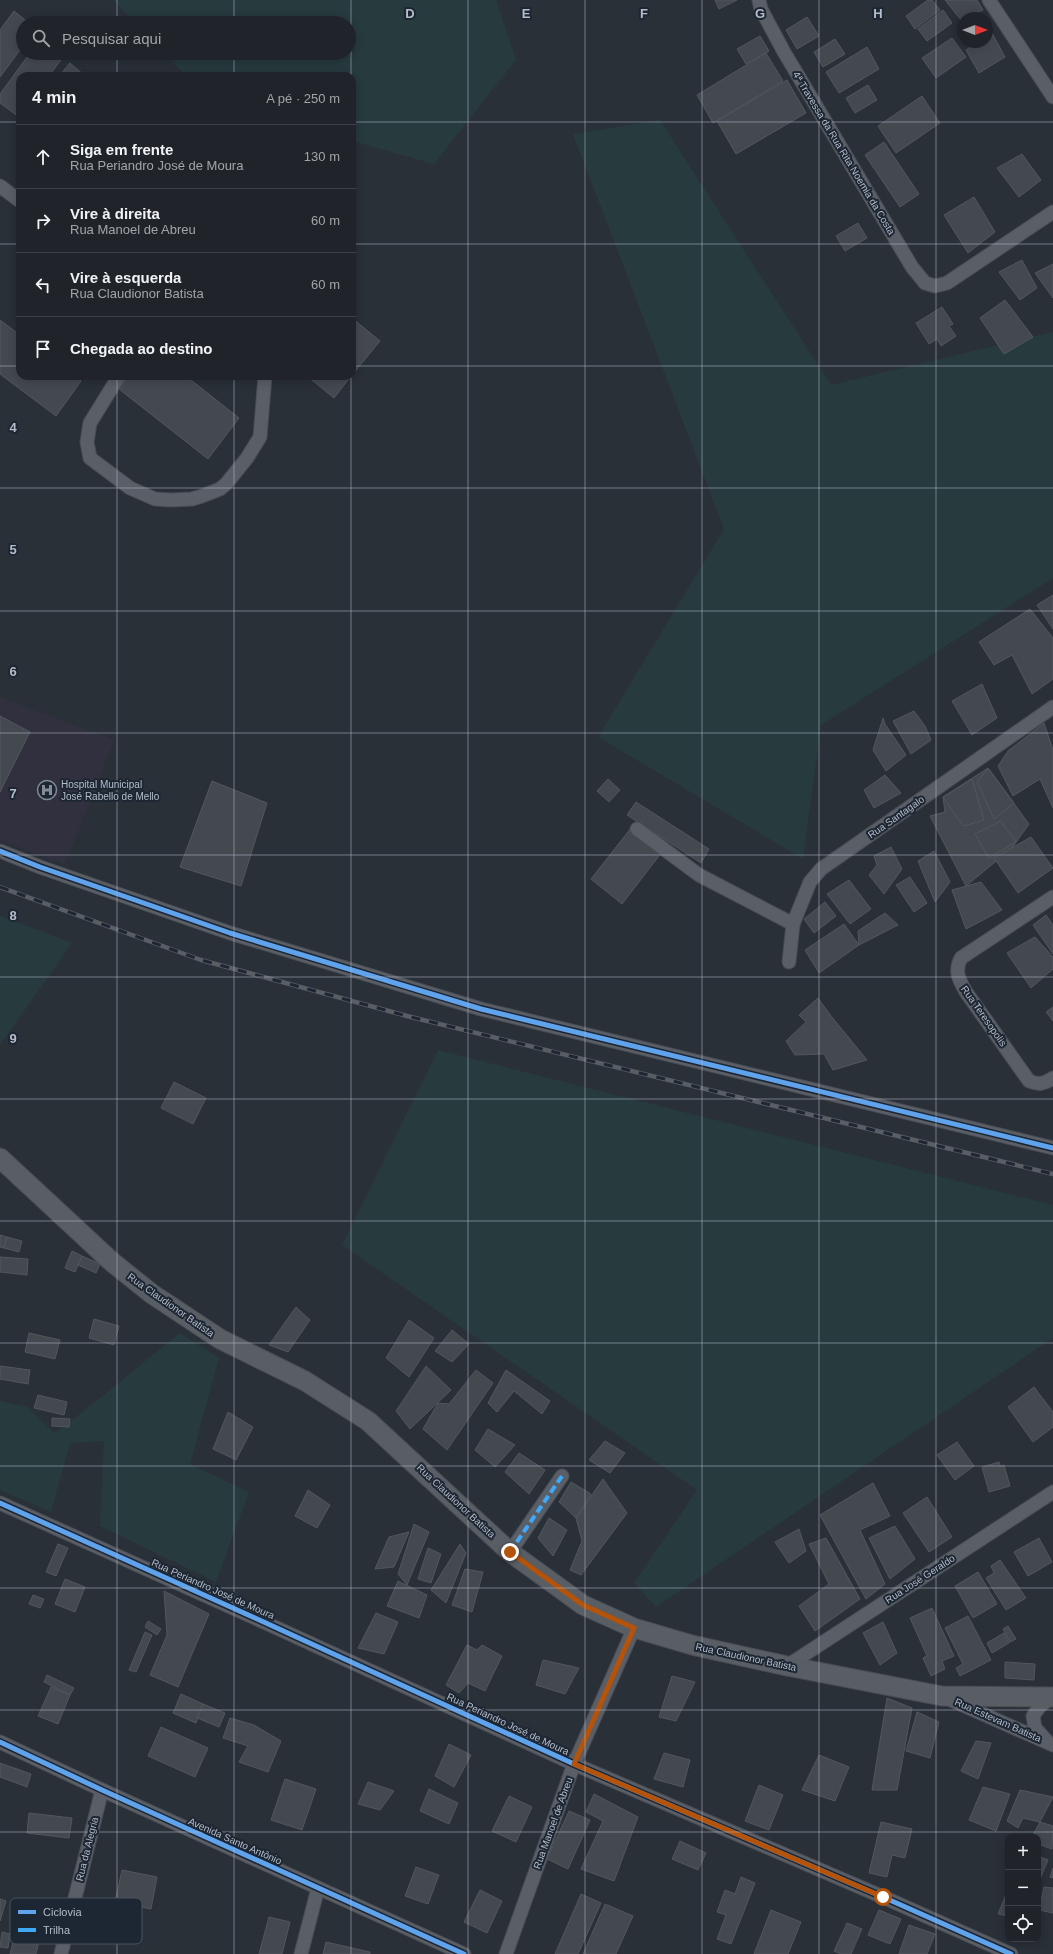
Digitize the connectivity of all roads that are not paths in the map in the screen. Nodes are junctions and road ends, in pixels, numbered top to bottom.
1 (759, 0) edge
2 (989, 0) edge
3 (1053, 97) edge
4 (0, 186) edge
5 (16, 198) edge
6 (1053, 212) edge
7 (117, 380) edge
8 (265, 380) edge
9 (1053, 707) edge
10 (637, 829) dead end
11 (0, 851) edge
12 (1053, 897) edge
13 (793, 924) junction
14 (789, 962) dead end
15 (1053, 1078) edge
16 (1053, 1148) edge
17 (0, 1158) edge
18 (562, 1476) dead end
19 (1053, 1492) edge
20 (0, 1503) edge
21 (510, 1552) junction
22 (634, 1628) junction
23 (787, 1666) junction
24 (942, 1696) junction
25 (1053, 1697) edge
26 (0, 1742) edge
27 (1052, 1744) edge
28 (574, 1764) junction
29 (102, 1790) junction
30 (318, 1888) junction
31 (75, 1898) edge
32 (64, 1944) edge
33 (61, 1954) edge
34 (301, 1954) edge
35 (464, 1954) edge
36 (506, 1954) edge
37 (1011, 1954) edge

1 - 6 street, 4ª Travessa da Rua Rita Noemia da Costa
2 - 3 street
4 - 5 street
7 - 8 street
9 - 13 street, Rua Santagalo
10 - 13 street
11 - 16 street
12 - 15 street, Rua Teresopolis
13 - 14 street, Rua Santagalo
17 - 21 main road, Rua Claudionor Batista
18 - 21 street
19 - 23 street, Rua José Geraldo
20 - 28 street, Rua Periandro José de Moura
21 - 22 main road, Rua Claudionor Batista
22 - 23 main road, Rua Claudionor Batista
22 - 28 street, Rua Manoel de Abreu
23 - 24 main road, Rua Claudionor Batista
24 - 25 main road, Rua Claudionor Batista
24 - 27 street, Rua Estevam Batista
25 - 27 street
26 - 29 street, Avenida Santo Antônio
28 - 36 street, Rua Manoel de Abreu
28 - 37 street, Rua Periandro José de Moura
29 - 30 street, Avenida Santo Antônio
29 - 31 street, Rua da Alegria
30 - 34 street
30 - 35 street, Avenida Santo Antônio
32 - 33 street, Rua da Alegria

